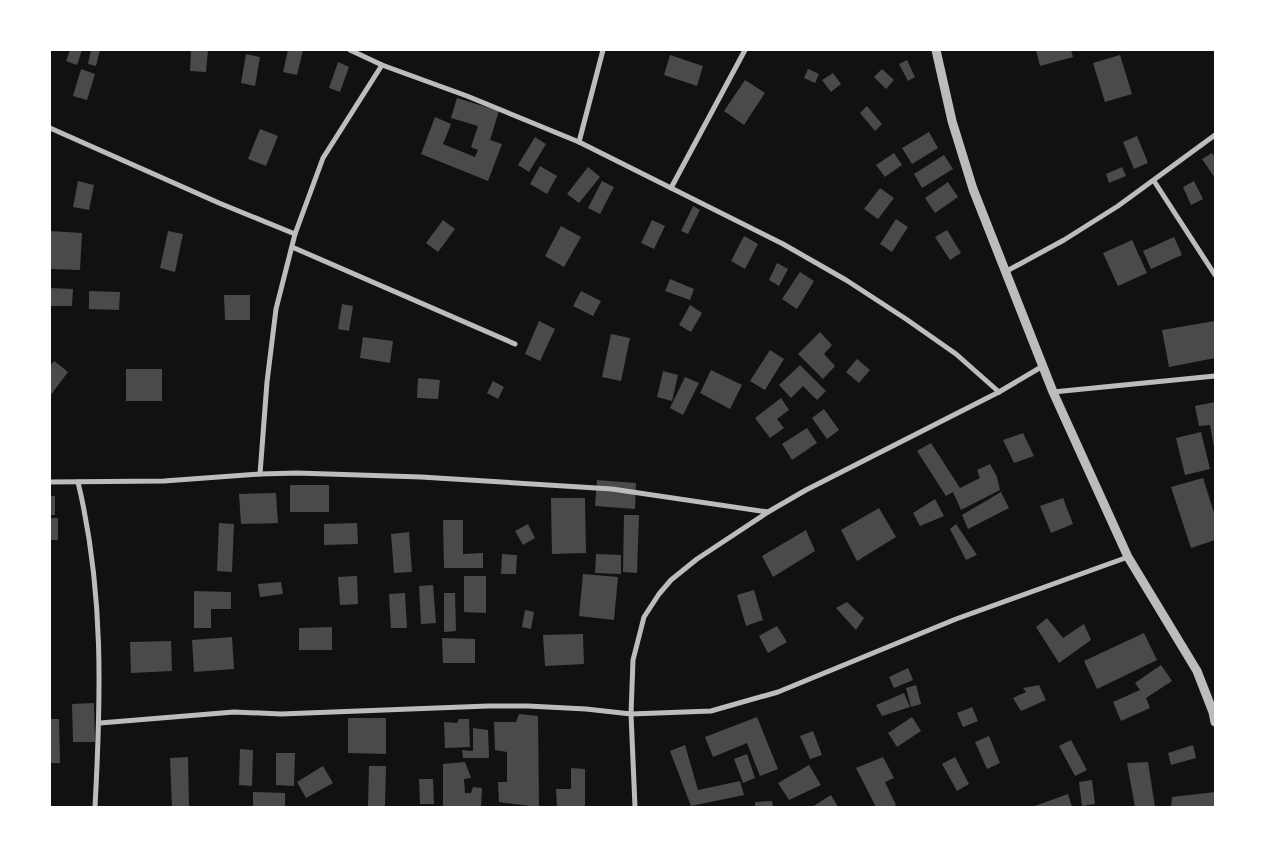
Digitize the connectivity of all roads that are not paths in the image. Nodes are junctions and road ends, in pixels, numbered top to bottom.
1 (350, 50) edge
2 (603, 50) edge
3 (744, 50) edge
4 (936, 50) edge
5 (382, 66) junction
6 (50, 128) edge
7 (1215, 135) edge
8 (579, 142) junction
9 (1154, 182) junction
10 (671, 188) junction
11 (295, 234) junction
12 (292, 247) junction
13 (1005, 272) junction
14 (1215, 275) edge
15 (515, 344) dead end
16 (1043, 366) junction
17 (1215, 376) edge
18 (999, 392) junction
19 (1052, 392) junction
20 (260, 474) junction
21 (50, 482) edge
22 (78, 482) junction
23 (768, 512) junction
24 (1128, 557) junction
25 (631, 714) junction
26 (1215, 722) edge
27 (100, 723) junction
28 (95, 807) edge
29 (635, 807) edge

1 - 5 street
2 - 8 street
3 - 10 street
4 - 13 street
5 - 8 street
5 - 11 street
6 - 11 street
7 - 9 street
8 - 10 street
9 - 13 street
9 - 14 street
10 - 18 street
11 - 12 street
12 - 15 street
12 - 20 street
13 - 16 street
16 - 18 street
16 - 19 street
17 - 19 street
18 - 23 street
19 - 24 street
20 - 22 street
20 - 23 street
21 - 22 street
22 - 27 street
23 - 25 street
24 - 25 street
24 - 26 street
25 - 27 street
25 - 29 street
27 - 28 street

